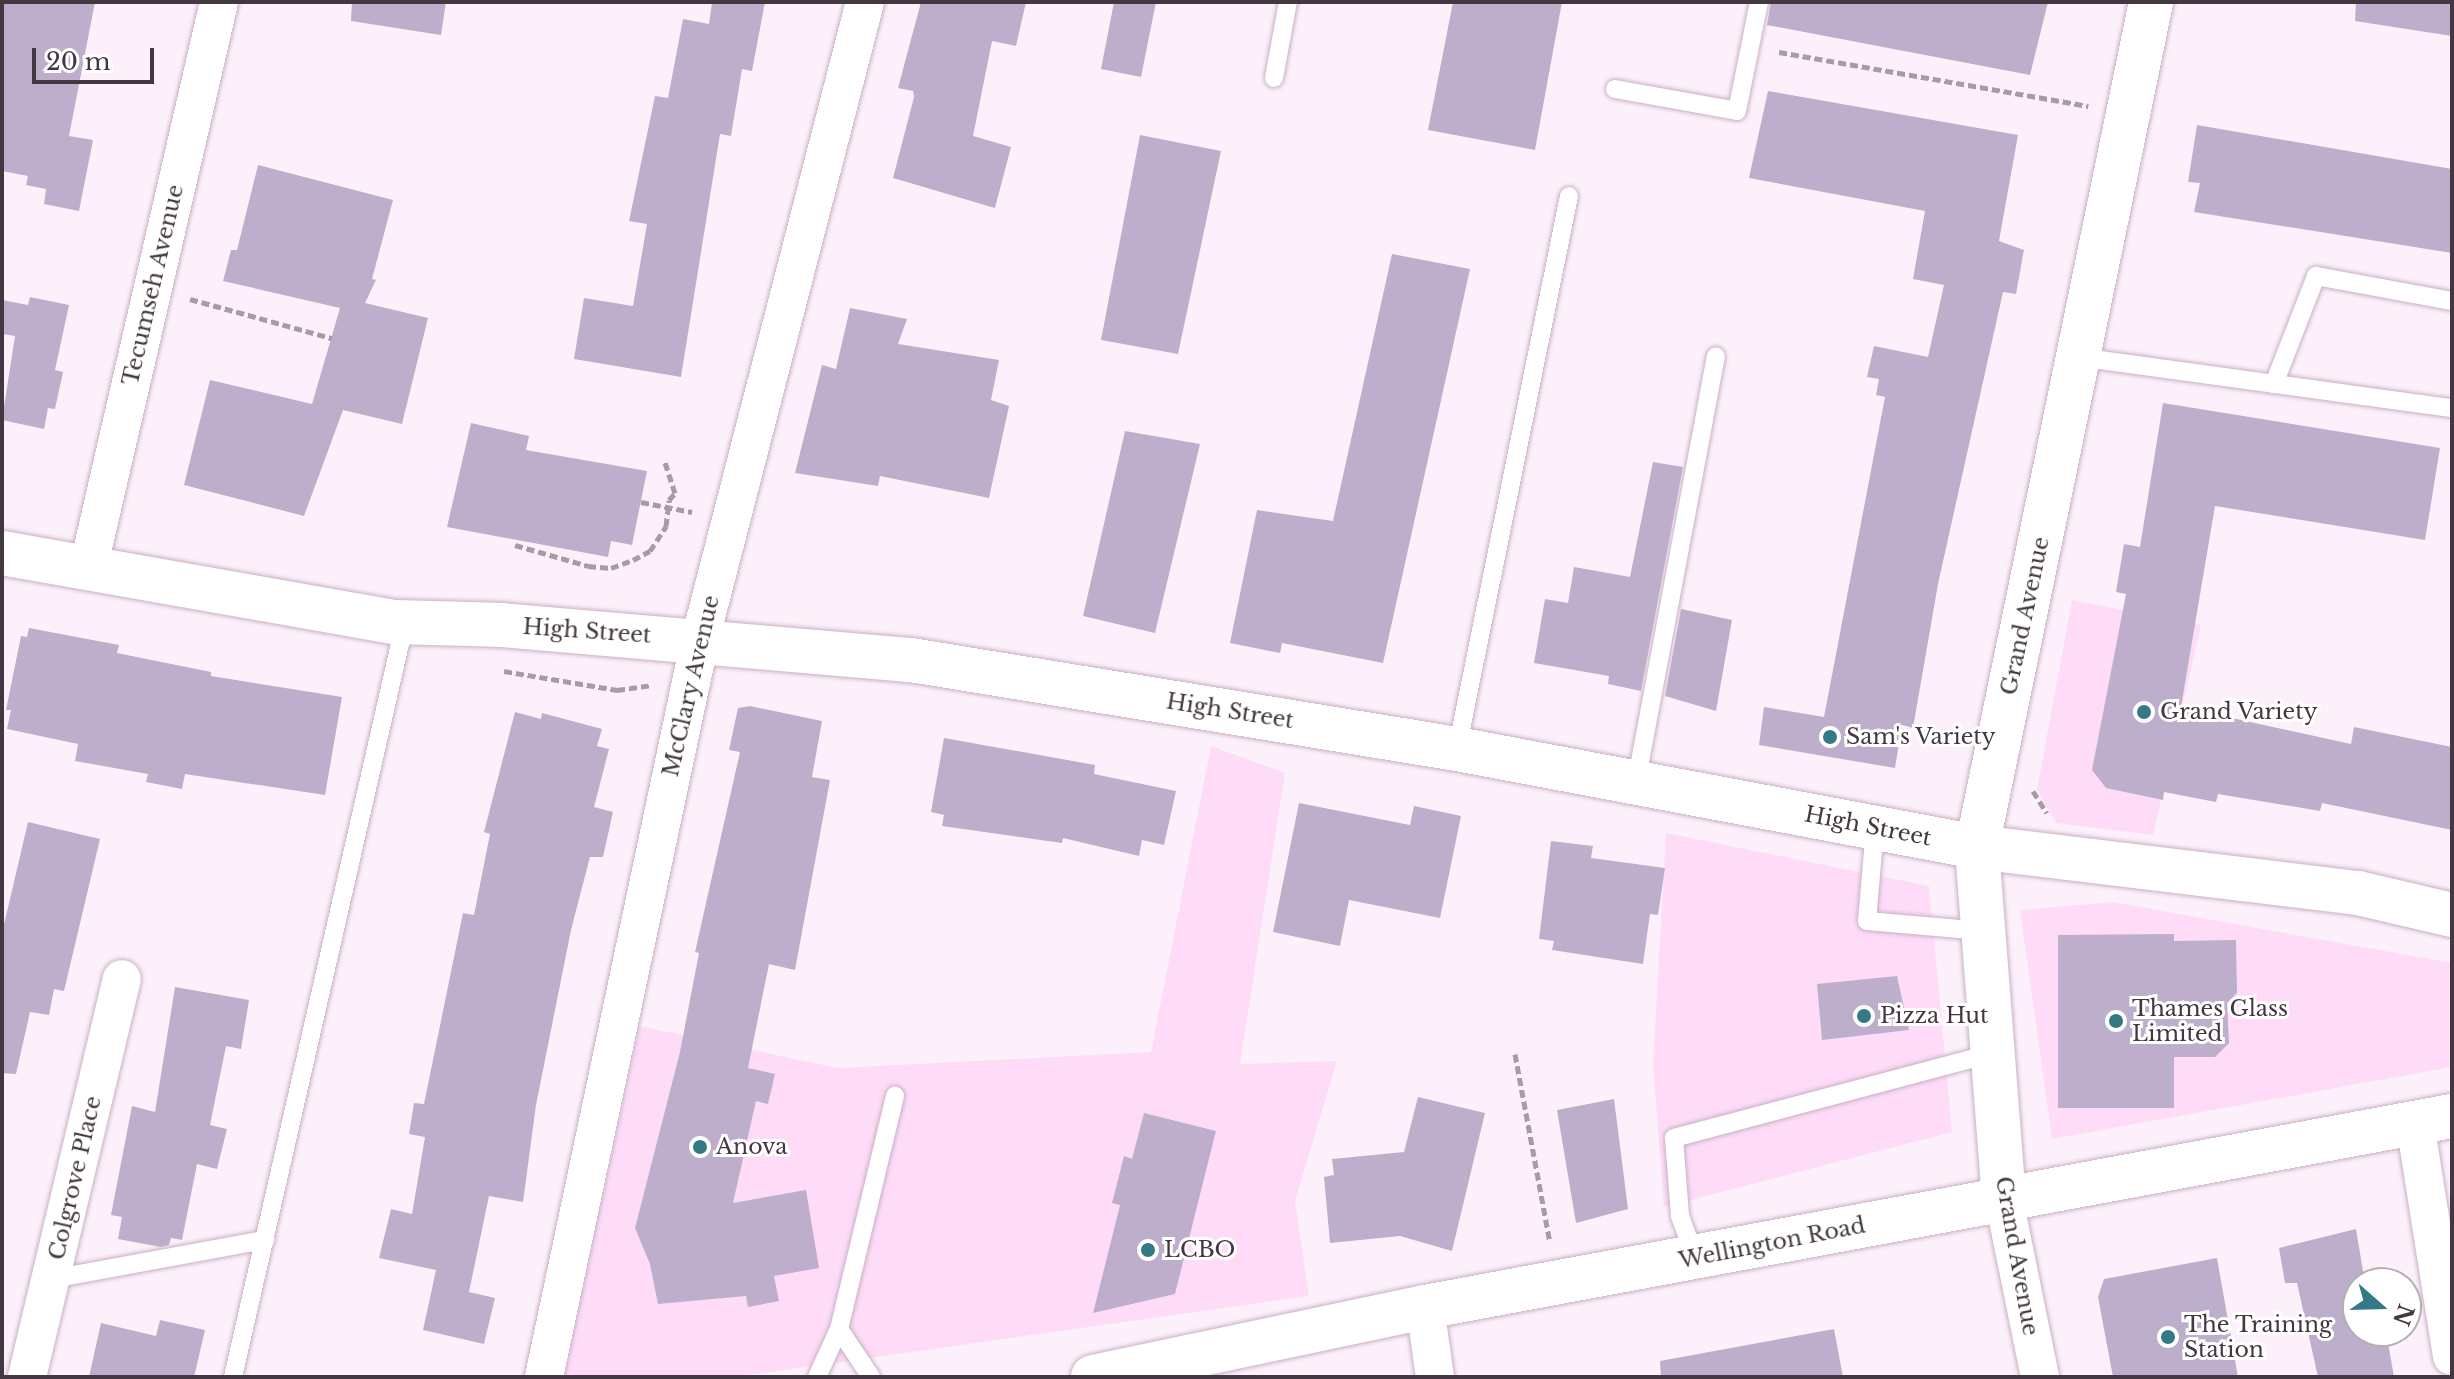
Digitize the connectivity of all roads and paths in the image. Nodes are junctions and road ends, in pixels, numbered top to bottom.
1 (219, 2) edge
2 (865, 2) edge
3 (1288, 2) edge
4 (1759, 2) edge
5 (2151, 2) edge
6 (1749, 47) junction
7 (1274, 78) dead end
8 (1615, 89) dead end
9 (2128, 113) junction
10 (1569, 196) dead end
11 (151, 289) junction
12 (2452, 301) edge
13 (332, 338) dead end
14 (1716, 356) dead end
15 (2078, 357) junction
16 (2274, 384) junction
17 (2452, 408) edge
18 (665, 462) dead end
19 (641, 502) dead end
20 (667, 508) junction
21 (697, 513) dead end
22 (515, 545) dead end
23 (2, 553) edge
24 (88, 569) junction
25 (405, 622) junction
26 (700, 640) junction
27 (491, 669) dead end
28 (662, 684) dead end
29 (1457, 749) junction
30 (2025, 780) dead end
31 (1636, 783) junction
32 (2051, 819) dead end
33 (1875, 828) junction
34 (1977, 847) junction
35 (2452, 915) edge
36 (1983, 931) junction
37 (122, 979) dead end
38 (1993, 1053) junction
39 (1515, 1054) dead end
40 (895, 1096) dead end
41 (2434, 1120) edge
42 (2004, 1200) junction
43 (265, 1240) junction
44 (1550, 1243) dead end
45 (1695, 1257) junction
46 (52, 1279) junction
47 (1425, 1307) junction
48 (839, 1329) junction
49 (2452, 1356) edge
50 (27, 1377) edge
51 (233, 1377) edge
52 (544, 1377) edge
53 (817, 1377) edge
54 (871, 1377) edge
55 (1093, 1377) edge
56 (1435, 1377) edge
57 (2040, 1377) edge

1 - 11 street, Tecumseh Avenue
2 - 26 street, McClary Avenue
3 - 7 lane
4 - 6 lane
5 - 9 street, Grand Avenue
6 - 8 lane
6 - 9 path
9 - 15 street, Grand Avenue
10 - 29 lane
11 - 13 path
11 - 24 street, Tecumseh Avenue
12 - 16 lane
14 - 31 lane
15 - 16 lane
15 - 34 street, Grand Avenue
16 - 17 lane
18 - 20 path
19 - 20 path
20 - 21 path
20 - 22 path
23 - 24 street, High Street
24 - 25 street, High Street
25 - 26 street, High Street
25 - 43 lane
26 - 29 street, High Street
26 - 52 street, McClary Avenue
27 - 28 path
29 - 31 street, High Street
30 - 32 path
31 - 33 street, High Street
33 - 34 street, High Street
33 - 36 lane
34 - 35 street, High Street
34 - 36 street, Grand Avenue
36 - 38 street, Grand Avenue
37 - 46 street, Colgrove Place
38 - 42 street, Grand Avenue
38 - 45 lane
39 - 44 path
40 - 48 lane
41 - 42 street, Wellington Road
41 - 49 street
42 - 45 street, Wellington Road
42 - 57 street, Grand Avenue
43 - 46 lane
43 - 51 lane
45 - 47 street, Wellington Road
46 - 50 street, Colgrove Place
47 - 55 street, Wellington Road
47 - 56 street
48 - 53 lane
48 - 54 lane

